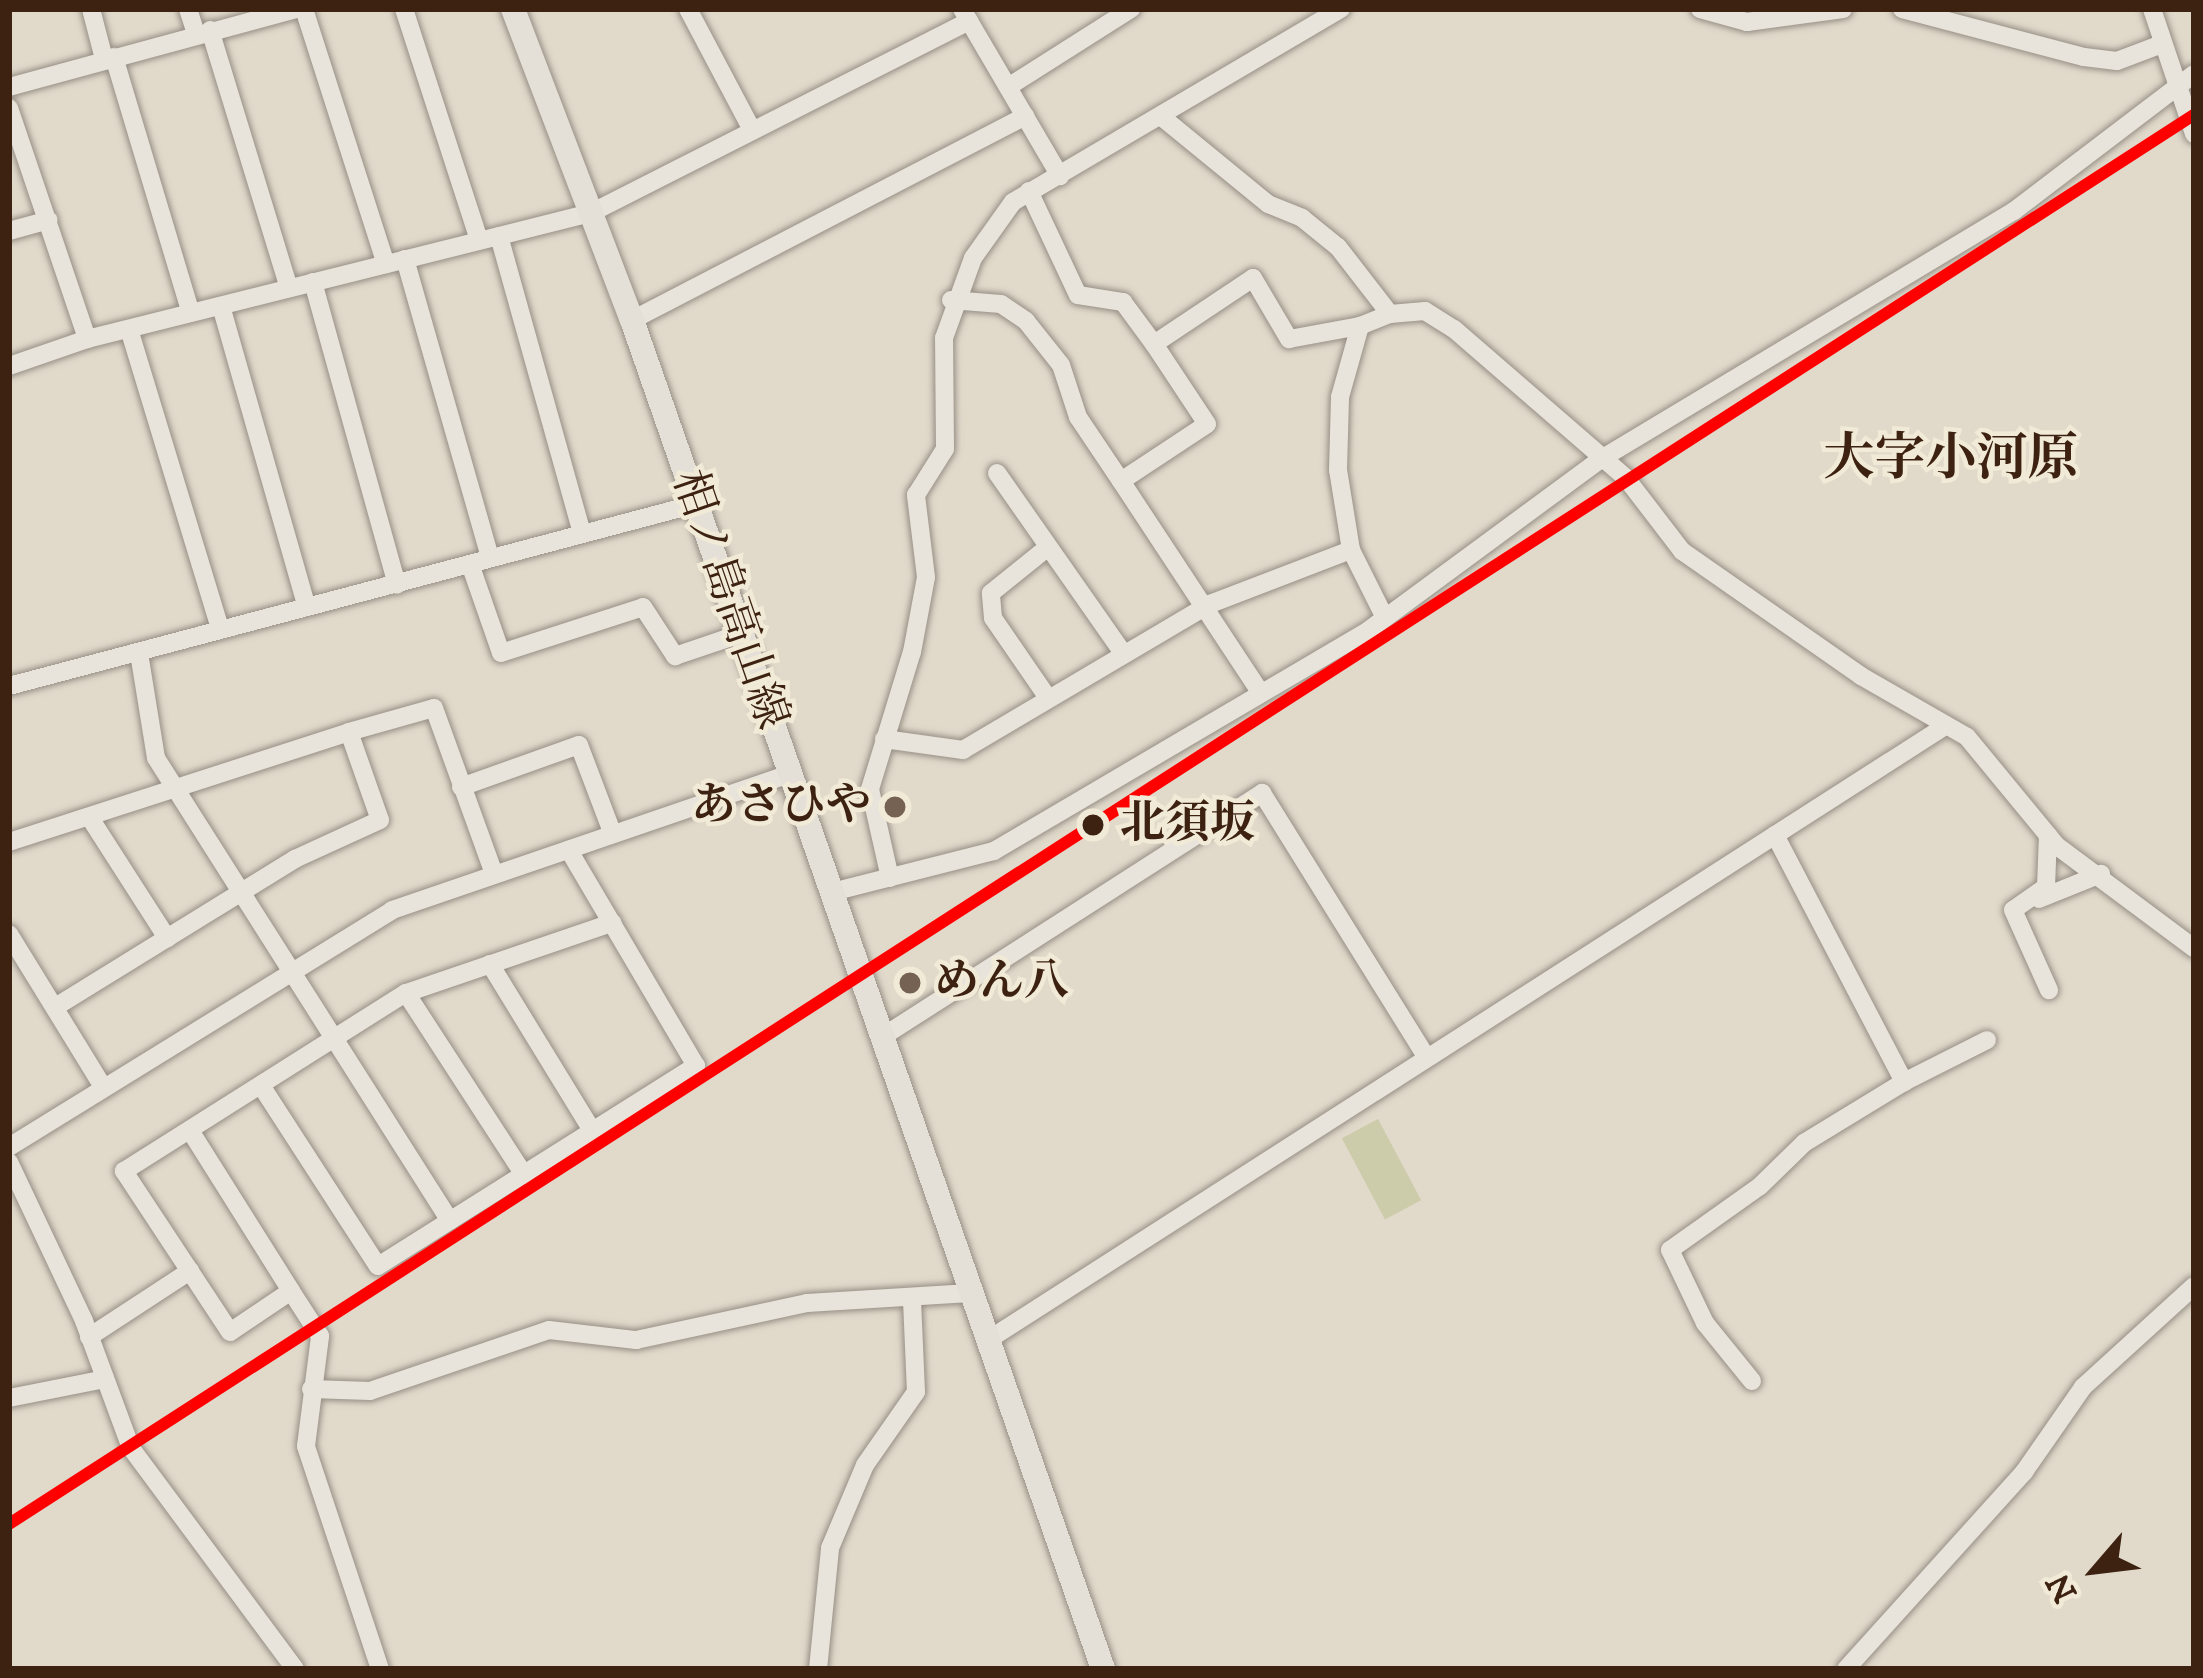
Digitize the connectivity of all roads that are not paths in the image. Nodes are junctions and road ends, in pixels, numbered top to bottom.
1 (91, 9) edge
2 (188, 9) edge
3 (294, 9) edge
4 (404, 9) edge
5 (688, 9) edge
6 (1131, 9) edge
7 (1700, 9) edge
8 (1843, 9) edge
9 (1902, 9) edge
10 (2152, 9) edge
11 (515, 10) edge
12 (1332, 11) edge
13 (966, 15) edge
14 (203, 32) junction
15 (2162, 44) junction
16 (109, 58) junction
17 (2184, 78) edge
18 (9, 87) edge
19 (1008, 87) junction
20 (9, 108) edge
21 (1024, 116) junction
22 (1162, 118) junction
23 (752, 130) junction
24 (2194, 134) edge
25 (1060, 176) junction
26 (1029, 191) junction
27 (591, 213) junction
28 (49, 220) junction
29 (9, 231) edge
30 (489, 238) junction
31 (395, 262) junction
32 (313, 282) junction
33 (289, 288) junction
34 (951, 300) junction
35 (220, 306) junction
36 (191, 313) junction
37 (1390, 314) junction
38 (632, 320) junction
39 (1360, 326) junction
40 (129, 329) junction
41 (87, 339) junction
42 (1154, 344) junction
43 (9, 366) edge
44 (1601, 459) junction
45 (998, 473) dead end
46 (1121, 481) junction
47 (696, 505) junction
48 (582, 534) junction
49 (1048, 547) junction
50 (1351, 550) junction
51 (490, 557) junction
52 (470, 564) junction
53 (397, 585) junction
54 (307, 607) junction
55 (1204, 608) junction
56 (1385, 618) junction
57 (220, 629) junction
58 (740, 634) junction
59 (1123, 652) junction
60 (139, 653) junction
61 (9, 686) edge
62 (1259, 689) junction
63 (1048, 698) junction
64 (1942, 728) junction
65 (349, 732) junction
66 (884, 739) junction
67 (790, 774) junction
68 (461, 787) junction
69 (178, 791) junction
70 (90, 818) junction
71 (613, 832) junction
72 (1775, 835) junction
73 (2048, 835) junction
74 (9, 842) edge
75 (569, 850) junction
76 (494, 871) junction
77 (2101, 874) junction
78 (890, 878) junction
79 (242, 891) junction
80 (832, 892) junction
81 (2035, 897) junction
82 (612, 923) junction
83 (9, 934) edge
84 (167, 938) junction
85 (2194, 948) edge
86 (490, 964) junction
87 (290, 968) junction
88 (2049, 990) dead end
89 (406, 993) junction
90 (56, 1007) junction
91 (882, 1037) junction
92 (335, 1039) junction
93 (1988, 1040) dead end
94 (1425, 1055) junction
95 (1904, 1082) junction
96 (103, 1087) junction
97 (262, 1087) junction
98 (591, 1129) junction
99 (190, 1132) junction
100 (9, 1147) edge
101 (9, 1162) edge
102 (524, 1175) junction
103 (450, 1221) junction
104 (190, 1271) junction
105 (2194, 1286) edge
106 (291, 1292) junction
107 (970, 1293) junction
108 (912, 1299) junction
109 (89, 1336) junction
110 (988, 1340) junction
111 (105, 1379) junction
112 (1752, 1381) dead end
113 (311, 1389) junction
114 (9, 1398) edge
115 (295, 1669) edge
116 (380, 1669) edge
117 (818, 1669) edge
118 (1103, 1669) edge
119 (1846, 1669) edge

1 - 16 street
2 - 14 street
3 - 14 street
3 - 31 street
4 - 30 street
5 - 23 street
6 - 19 street
7 - 8 street
9 - 15 street
10 - 15 street
11 - 27 main road, 相ノ島高山線
12 - 22 street
13 - 19 street
13 - 23 street
14 - 16 street
14 - 33 street
15 - 17 street
16 - 18 street
16 - 36 street
17 - 24 street
17 - 44 street
19 - 21 street
20 - 28 street
21 - 25 street
21 - 38 street
22 - 25 street
22 - 37 street
23 - 27 street
25 - 26 street
26 - 34 street
26 - 42 street
27 - 30 street
27 - 38 main road, 相ノ島高山線
28 - 29 street
28 - 41 street
30 - 31 street
30 - 48 street
31 - 32 street
31 - 51 street
32 - 33 street
32 - 53 street
33 - 35 street
34 - 46 street
34 - 66 street
35 - 36 street
35 - 54 street
36 - 40 street
37 - 39 street
37 - 44 street
38 - 47 main road, 相ノ島高山線
39 - 42 street
39 - 50 street
40 - 41 street
40 - 57 street
41 - 43 street
42 - 46 street
44 - 56 street
44 - 64 street
45 - 49 street
46 - 55 street
47 - 48 street
47 - 58 main road, 相ノ島高山線
48 - 51 street
49 - 59 street
49 - 63 street
50 - 55 street
50 - 56 street
51 - 52 street
52 - 53 street
52 - 58 street
53 - 54 street
54 - 57 street
55 - 59 street
55 - 62 street
56 - 62 street
57 - 60 street
58 - 67 main road, 相ノ島高山線
59 - 63 street
60 - 61 street
60 - 69 street
62 - 78 street
63 - 66 street
64 - 72 street
64 - 73 street
65 - 68 street
65 - 69 street
65 - 79 street
66 - 78 street
67 - 71 street
67 - 80 main road, 相ノ島高山線
68 - 71 street
68 - 76 street
69 - 70 street
69 - 79 street
70 - 74 street
70 - 84 street
71 - 75 street
72 - 94 street
72 - 95 street
73 - 77 street
73 - 81 street
75 - 76 street
75 - 82 street
76 - 87 street
77 - 81 street
77 - 85 street
78 - 80 street
79 - 84 street
79 - 87 street
80 - 91 main road, 相ノ島高山線
81 - 88 street
82 - 86 street
82 - 98 street
83 - 90 street
84 - 90 street
86 - 89 street
86 - 98 street
87 - 92 street
87 - 96 street
89 - 92 street
89 - 102 street
90 - 96 street
91 - 94 street
91 - 107 main road, 相ノ島高山線
92 - 97 street
92 - 103 street
93 - 95 street
94 - 110 street
95 - 112 street
96 - 100 street
97 - 99 street
97 - 103 street
98 - 102 street
99 - 104 street
99 - 106 street
101 - 109 street
102 - 103 street
104 - 106 street
104 - 109 street
105 - 119 street
106 - 113 street
107 - 108 street
107 - 110 main road, 相ノ島高山線
108 - 113 street
108 - 117 street
109 - 111 street
110 - 118 main road, 相ノ島高山線
111 - 114 street
111 - 115 street
113 - 116 street

